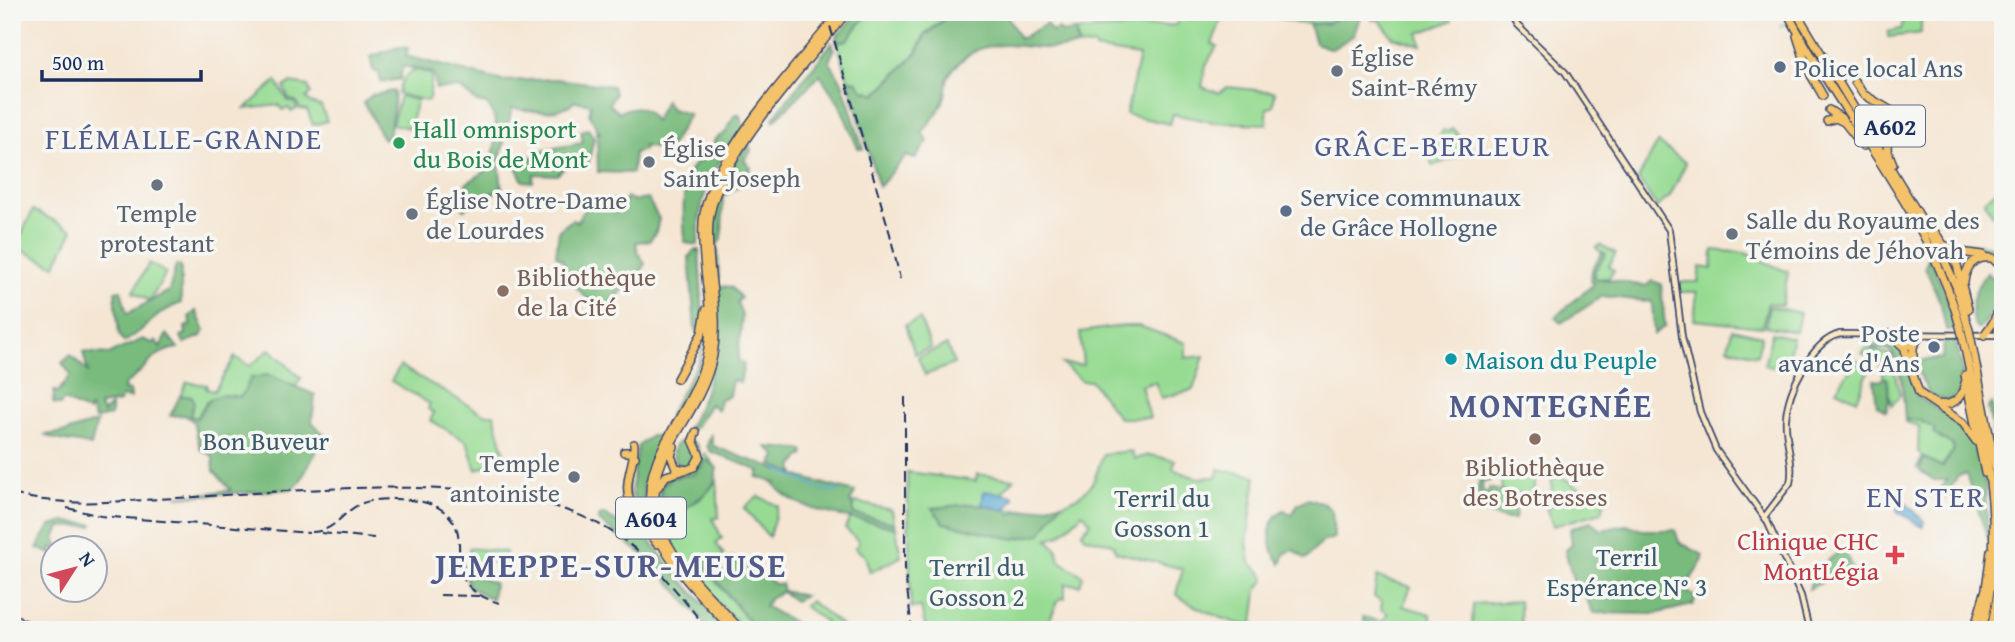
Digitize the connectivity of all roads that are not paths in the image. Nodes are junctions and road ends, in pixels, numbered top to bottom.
1 (840, 12) edge
2 (847, 12) edge
3 (1509, 12) edge
4 (1787, 12) edge
5 (1796, 12) edge
6 (1796, 29) junction
7 (1833, 82) junction
8 (1839, 92) junction
9 (1823, 96) dead end
10 (1829, 110) dead end
11 (1857, 114) junction
12 (1826, 121) dead end
13 (1843, 121) junction
14 (1876, 159) junction
15 (1893, 171) junction
16 (1906, 186) junction
17 (1922, 222) junction
18 (1939, 248) junction
19 (2003, 265) edge
20 (705, 268) junction
21 (1965, 293) junction
22 (2003, 298) edge
23 (2003, 304) edge
24 (1998, 322) edge
25 (1889, 334) junction
26 (1921, 334) junction
27 (1908, 335) junction
28 (1964, 335) junction
29 (1984, 335) junction
30 (1999, 335) edge
31 (1909, 349) junction
32 (1964, 369) junction
33 (677, 379) dead end
34 (682, 420) junction
35 (681, 430) junction
36 (693, 440) junction
37 (634, 444) dead end
38 (669, 447) junction
39 (624, 452) dead end
40 (635, 458) junction
41 (1983, 461) junction
42 (655, 490) junction
43 (2003, 508) edge
44 (1765, 516) junction
45 (1991, 550) junction
46 (2003, 565) edge
47 (1993, 581) junction
48 (688, 582) junction
49 (2003, 601) edge
50 (12, 619) edge
51 (17, 626) edge
52 (36, 630) edge
53 (43, 630) edge
54 (733, 630) edge
55 (741, 630) edge
56 (1809, 630) edge
57 (1975, 630) edge
58 (1982, 630) edge
59 (1991, 630) edge
60 (1998, 630) edge

1 - 20 highway, A604
2 - 34 highway, A604
3 - 44 main road
4 - 6 highway
5 - 7 highway
6 - 7 highway
6 - 9 highway, A602
7 - 8 highway
8 - 11 highway
8 - 14 highway
10 - 13 highway, A602
11 - 15 highway
11 - 16 highway, A602
12 - 13 highway, A602
13 - 14 highway, A602
14 - 17 highway
15 - 16 highway, A602
15 - 17 highway
16 - 17 highway, A602
17 - 18 highway, A602
17 - 18 highway
18 - 19 highway, A602
18 - 21 highway, A602
18 - 28 highway
19 - 21 highway, A602
20 - 33 highway
20 - 34 highway, A604
21 - 28 highway, A602
22 - 24 highway
23 - 24 highway
24 - 29 highway
24 - 30 highway
25 - 27 main road
25 - 31 highway, A602
25 - 44 main road
26 - 27 main road
26 - 28 main road
26 - 31 highway
27 - 31 highway, A602
28 - 29 main road
28 - 32 highway, A602
28 - 43 highway
28 - 47 highway
29 - 30 main road
31 - 32 highway, A602
31 - 41 highway, A602
32 - 41 highway
34 - 35 highway, A604
34 - 38 highway, A604
35 - 36 highway
35 - 38 highway
36 - 38 highway
36 - 42 highway
37 - 40 highway
38 - 42 highway, A604
38 - 48 highway, A604
39 - 40 highway
40 - 48 highway
41 - 45 highway, A602
42 - 55 highway, A604
44 - 56 main road
45 - 47 highway
45 - 57 highway, A602
46 - 59 highway
47 - 58 highway
48 - 54 highway, A604
49 - 60 highway
50 - 51 main road
51 - 52 main road
52 - 53 main road

